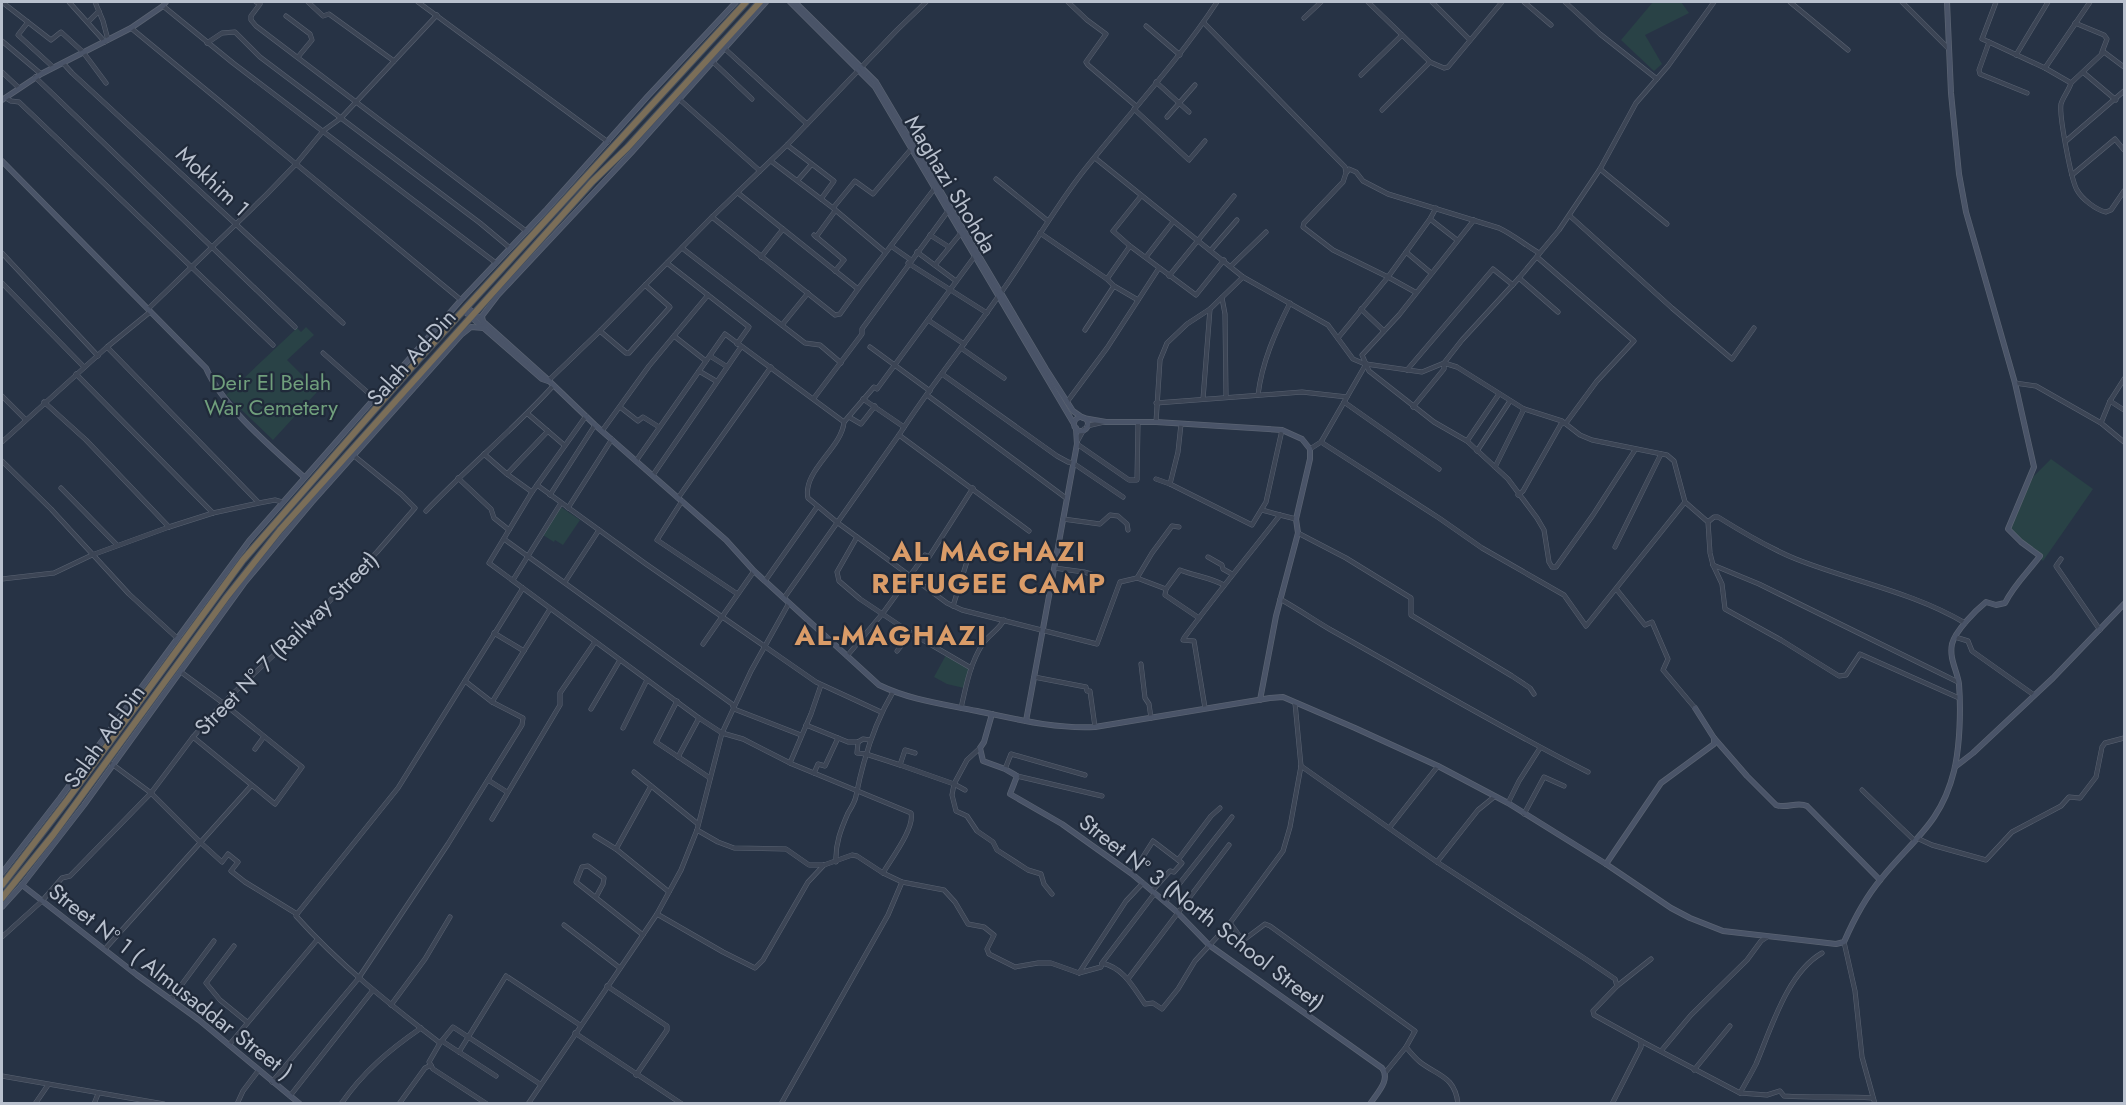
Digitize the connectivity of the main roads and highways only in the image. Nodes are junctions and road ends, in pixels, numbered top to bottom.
1 (746, 2) edge
2 (760, 2) edge
3 (700, 53) junction
4 (704, 61) junction
5 (644, 101) road end
6 (654, 102) junction
7 (547, 209) road end
8 (557, 209) junction
9 (308, 484) junction
10 (314, 490) junction
11 (123, 724) junction
12 (131, 730) junction
13 (2, 885) edge
14 (2, 898) edge

1 - 3 highway, Salah Ad-Din
2 - 4 highway, Salah Ad-Din
3 - 4 highway
3 - 6 highway, Salah Ad-Din
4 - 10 highway, Salah Ad-Din
5 - 6 highway
6 - 8 highway, Salah Ad-Din
7 - 8 highway
8 - 9 highway, Salah Ad-Din
9 - 10 highway
9 - 11 highway, Salah Ad-Din
10 - 12 highway, Salah Ad-Din
11 - 12 highway
11 - 13 highway, Salah Ad-Din
12 - 14 highway, Salah Ad-Din

